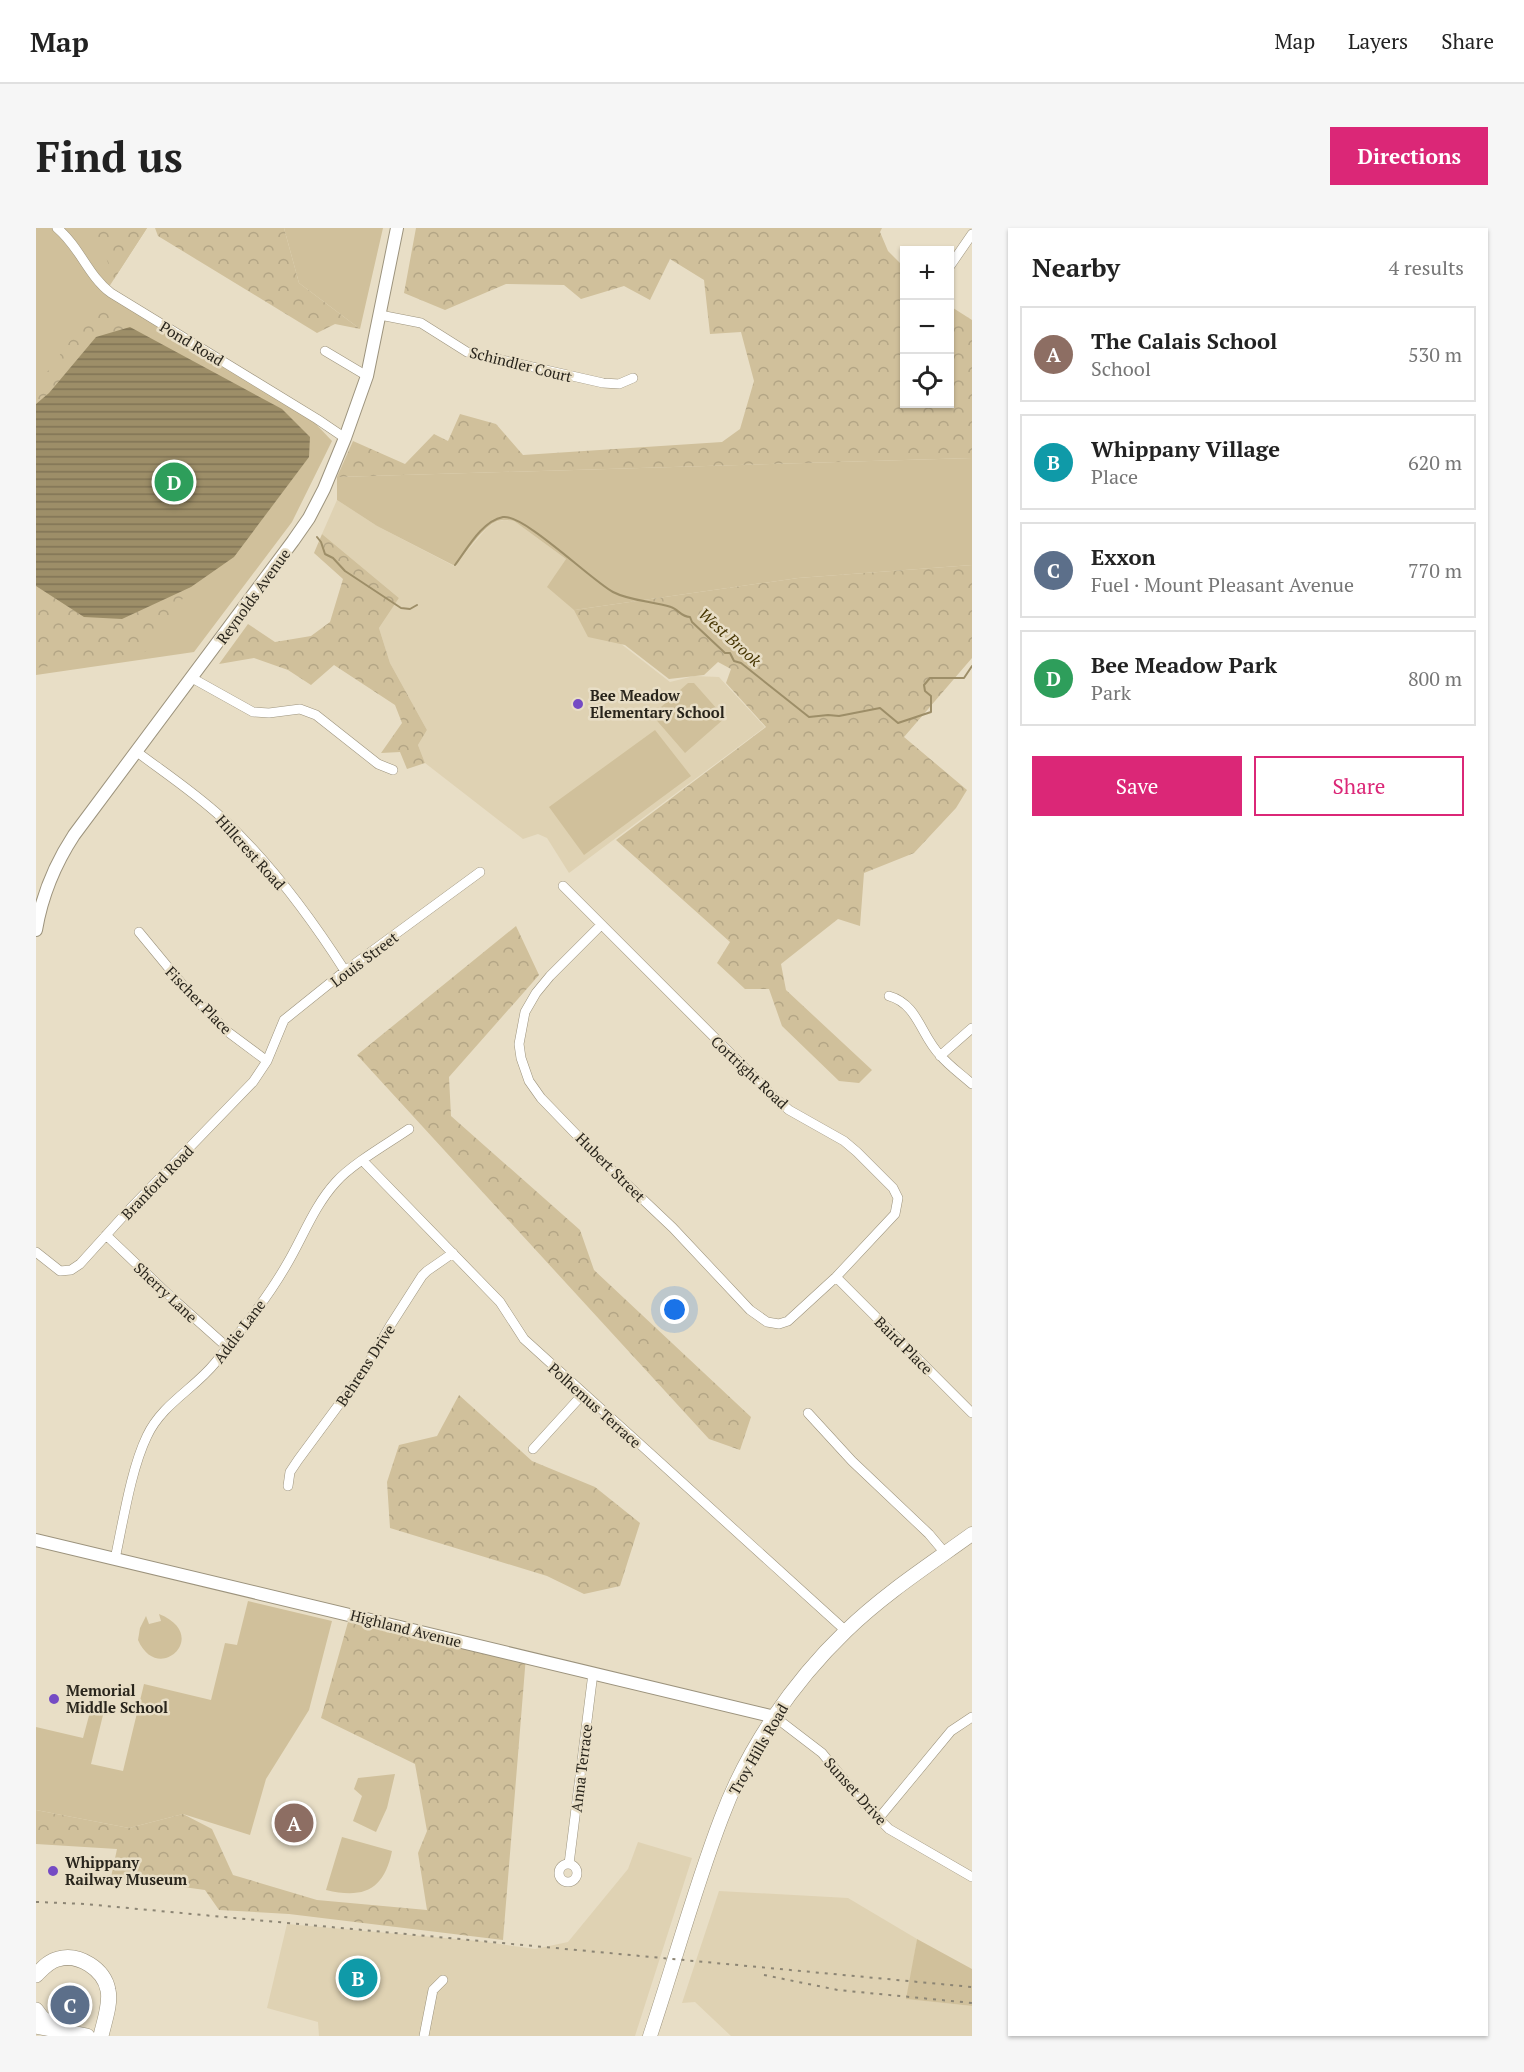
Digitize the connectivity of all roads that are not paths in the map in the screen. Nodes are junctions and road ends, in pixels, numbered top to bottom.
1 (57, 228) edge
2 (397, 228) edge
3 (972, 234) edge
4 (954, 260) edge
5 (380, 315) junction
6 (325, 351) dead end
7 (367, 376) junction
8 (633, 378) dead end
9 (345, 438) junction
10 (192, 678) junction
11 (137, 752) junction
12 (393, 770) dead end
13 (480, 872) dead end
14 (563, 886) dead end
15 (602, 925) junction
16 (36, 930) edge
17 (139, 932) dead end
18 (345, 971) junction
19 (890, 996) dead end
20 (972, 1028) edge
21 (940, 1056) junction
22 (267, 1061) junction
23 (972, 1084) edge
24 (409, 1129) dead end
25 (363, 1161) junction
26 (106, 1235) junction
27 (36, 1252) edge
28 (453, 1253) junction
29 (836, 1277) junction
30 (227, 1347) junction
31 (583, 1394) junction
32 (808, 1413) dead end
33 (972, 1413) edge
34 (533, 1449) dead end
35 (288, 1486) dead end
36 (972, 1534) edge
37 (36, 1540) edge
38 (945, 1553) junction
39 (115, 1558) junction
40 (846, 1631) junction
41 (593, 1673) junction
42 (775, 1717) junction
43 (972, 1717) edge
44 (879, 1818) junction
45 (569, 1864) dead end
46 (972, 1877) edge
47 (38, 1975) edge
48 (443, 1980) dead end
49 (36, 2010) edge
50 (36, 2026) edge
51 (60, 2031) junction
52 (87, 2036) edge
53 (101, 2036) edge
54 (424, 2036) edge
55 (650, 2036) edge

1 - 9 street, Pond Road
2 - 5 street, Reynolds Avenue
3 - 4 street
5 - 7 street, Reynolds Avenue
5 - 8 street, Schindler Court
6 - 7 street
7 - 9 street, Reynolds Avenue
9 - 10 street, Reynolds Avenue
10 - 11 street, Reynolds Avenue
10 - 12 street
11 - 16 street, Reynolds Avenue
11 - 18 street, Hillcrest Road
13 - 18 street, Louis Street
14 - 15 street, Cortright Road
15 - 29 street, Cortright Road
15 - 29 street, Hubert Street
17 - 22 street, Fischer Place
18 - 22 street, Louis Street
19 - 21 street
20 - 21 street
21 - 23 street
22 - 26 street, Branford Road
24 - 25 street, Addie Lane
25 - 28 street, Polhemus Terrace
25 - 30 street, Addie Lane
26 - 27 street, Branford Road
26 - 30 street, Sherry Lane
28 - 31 street, Polhemus Terrace
28 - 35 street, Behrens Drive
29 - 33 street, Baird Place
30 - 39 street, Addie Lane
31 - 34 street
31 - 40 street, Polhemus Terrace
32 - 38 street
36 - 38 main road, Troy Hills Road
37 - 39 street, Highland Avenue
38 - 40 main road, Troy Hills Road
39 - 41 street, Highland Avenue
40 - 42 main road, Troy Hills Road
41 - 42 street, Highland Avenue
41 - 45 street, Anna Terrace
42 - 44 street, Sunset Drive
42 - 55 main road, Troy Hills Road
43 - 44 street
44 - 46 street, Sunset Drive
47 - 53 main road
48 - 54 street
49 - 51 main road
50 - 51 main road
51 - 52 main road

